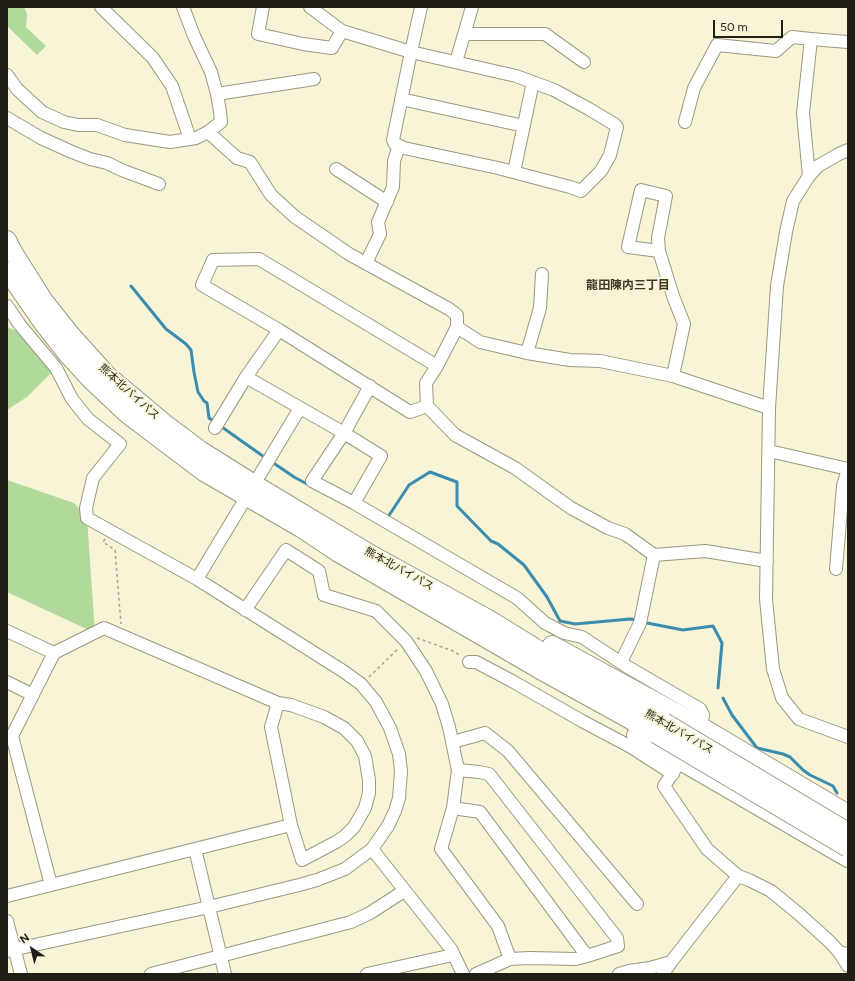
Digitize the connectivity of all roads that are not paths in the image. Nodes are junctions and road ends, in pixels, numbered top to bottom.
1 (101, 7) edge
2 (183, 7) edge
3 (262, 7) edge
4 (310, 7) edge
5 (419, 7) edge
6 (472, 7) edge
7 (342, 31) junction
8 (464, 34) junction
9 (811, 39) junction
10 (848, 42) edge
11 (411, 52) junction
12 (456, 62) junction
13 (584, 62) dead end
14 (7, 75) edge
15 (314, 79) dead end
16 (532, 82) junction
17 (217, 94) junction
18 (401, 99) junction
19 (7, 118) edge
20 (686, 122) dead end
21 (524, 126) junction
22 (208, 132) junction
23 (190, 139) junction
24 (399, 146) junction
25 (848, 150) edge
26 (336, 169) dead end
27 (514, 172) junction
28 (809, 176) junction
29 (159, 184) dead end
30 (387, 202) junction
31 (7, 240) edge
32 (659, 251) junction
33 (366, 263) junction
34 (7, 271) edge
35 (542, 274) dead end
36 (7, 306) edge
37 (457, 327) junction
38 (279, 330) junction
39 (527, 353) junction
40 (437, 366) junction
41 (672, 376) junction
42 (246, 378) junction
43 (370, 386) junction
44 (427, 406) junction
45 (300, 408) junction
46 (770, 408) junction
47 (215, 428) dead end
48 (344, 433) junction
49 (769, 452) junction
50 (848, 469) edge
51 (250, 490) junction
52 (354, 503) junction
53 (335, 532) junction
54 (654, 555) junction
55 (767, 561) junction
56 (836, 569) dead end
57 (197, 579) junction
58 (245, 610) junction
59 (7, 631) edge
60 (478, 634) junction
61 (54, 653) junction
62 (469, 662) road end
63 (621, 662) junction
64 (7, 682) edge
65 (33, 695) junction
66 (278, 703) junction
67 (701, 727) junction
68 (660, 728) junction
69 (848, 737) edge
70 (453, 742) junction
71 (677, 767) junction
72 (458, 770) junction
73 (453, 808) junction
74 (848, 814) edge
75 (291, 824) junction
76 (848, 832) edge
77 (848, 848) edge
78 (195, 849) junction
79 (372, 849) junction
80 (848, 858) edge
81 (738, 876) junction
82 (51, 885) junction
83 (404, 891) junction
84 (7, 896) edge
85 (637, 904) dead end
86 (209, 907) junction
87 (7, 921) edge
88 (11, 950) edge
89 (843, 953) edge
90 (454, 955) junction
91 (221, 956) junction
92 (587, 956) junction
93 (510, 959) junction
94 (671, 962) junction
95 (848, 966) edge
96 (21, 974) edge
97 (151, 974) edge
98 (225, 974) edge
99 (367, 974) edge
100 (463, 974) edge
101 (476, 974) edge
102 (620, 974) edge
103 (663, 974) edge

1 - 23 street
2 - 17 street
3 - 7 street
4 - 7 street
5 - 11 street
6 - 8 street
7 - 11 street
8 - 12 street
8 - 13 street
9 - 10 street
9 - 20 street
9 - 28 street
11 - 12 street
11 - 18 street
12 - 16 street
14 - 23 street
15 - 17 street
16 - 21 street
16 - 27 street
17 - 22 street
18 - 21 street
18 - 24 street
19 - 29 street
21 - 27 street
22 - 23 street
22 - 33 street
24 - 27 street
24 - 30 street
25 - 28 street
26 - 30 street
28 - 46 street
30 - 33 street
31 - 51 highway, 熊本北バイパス
32 - 32 street
32 - 41 street
33 - 37 street
34 - 51 highway, 熊本北バイパス
35 - 39 street
36 - 57 street
37 - 39 street
37 - 40 street
38 - 40 street
38 - 42 street
38 - 43 street
39 - 41 street
40 - 44 street
41 - 46 street
42 - 45 street
42 - 47 street
43 - 44 street
43 - 48 street
44 - 54 street
45 - 48 street
45 - 51 street
46 - 49 street
48 - 52 street
48 - 52 street
49 - 50 street
49 - 55 street
50 - 56 street
51 - 53 highway, 熊本北バイパス
51 - 57 street
51 - 60 highway, 熊本北バイパス
52 - 63 street
53 - 67 highway
53 - 68 highway, 熊本北バイパス
54 - 55 street
54 - 63 street
55 - 69 street
57 - 58 street
58 - 70 street
58 - 79 street
59 - 61 street
60 - 68 highway, 熊本北バイパス
60 - 71 highway
61 - 65 street
61 - 66 street
62 - 71 street
63 - 67 street
64 - 65 street
65 - 82 street
66 - 75 street
66 - 75 street
67 - 71 street
67 - 74 highway
68 - 76 highway, 熊本北バイパス, bridge
68 - 77 highway, 熊本北バイパス, bridge
70 - 72 street
70 - 85 street
71 - 80 highway
71 - 81 street
72 - 73 street
72 - 92 street
73 - 92 street
73 - 93 street
75 - 78 street
78 - 82 street
78 - 86 street
79 - 83 street
79 - 86 street
81 - 89 street
81 - 94 street
82 - 84 street
83 - 90 street
83 - 91 street
86 - 88 street
86 - 91 street
87 - 88 street
88 - 96 street
89 - 95 street
90 - 99 street
90 - 100 street
91 - 97 street
91 - 98 street
92 - 93 street
93 - 101 street
94 - 102 street
94 - 103 street

